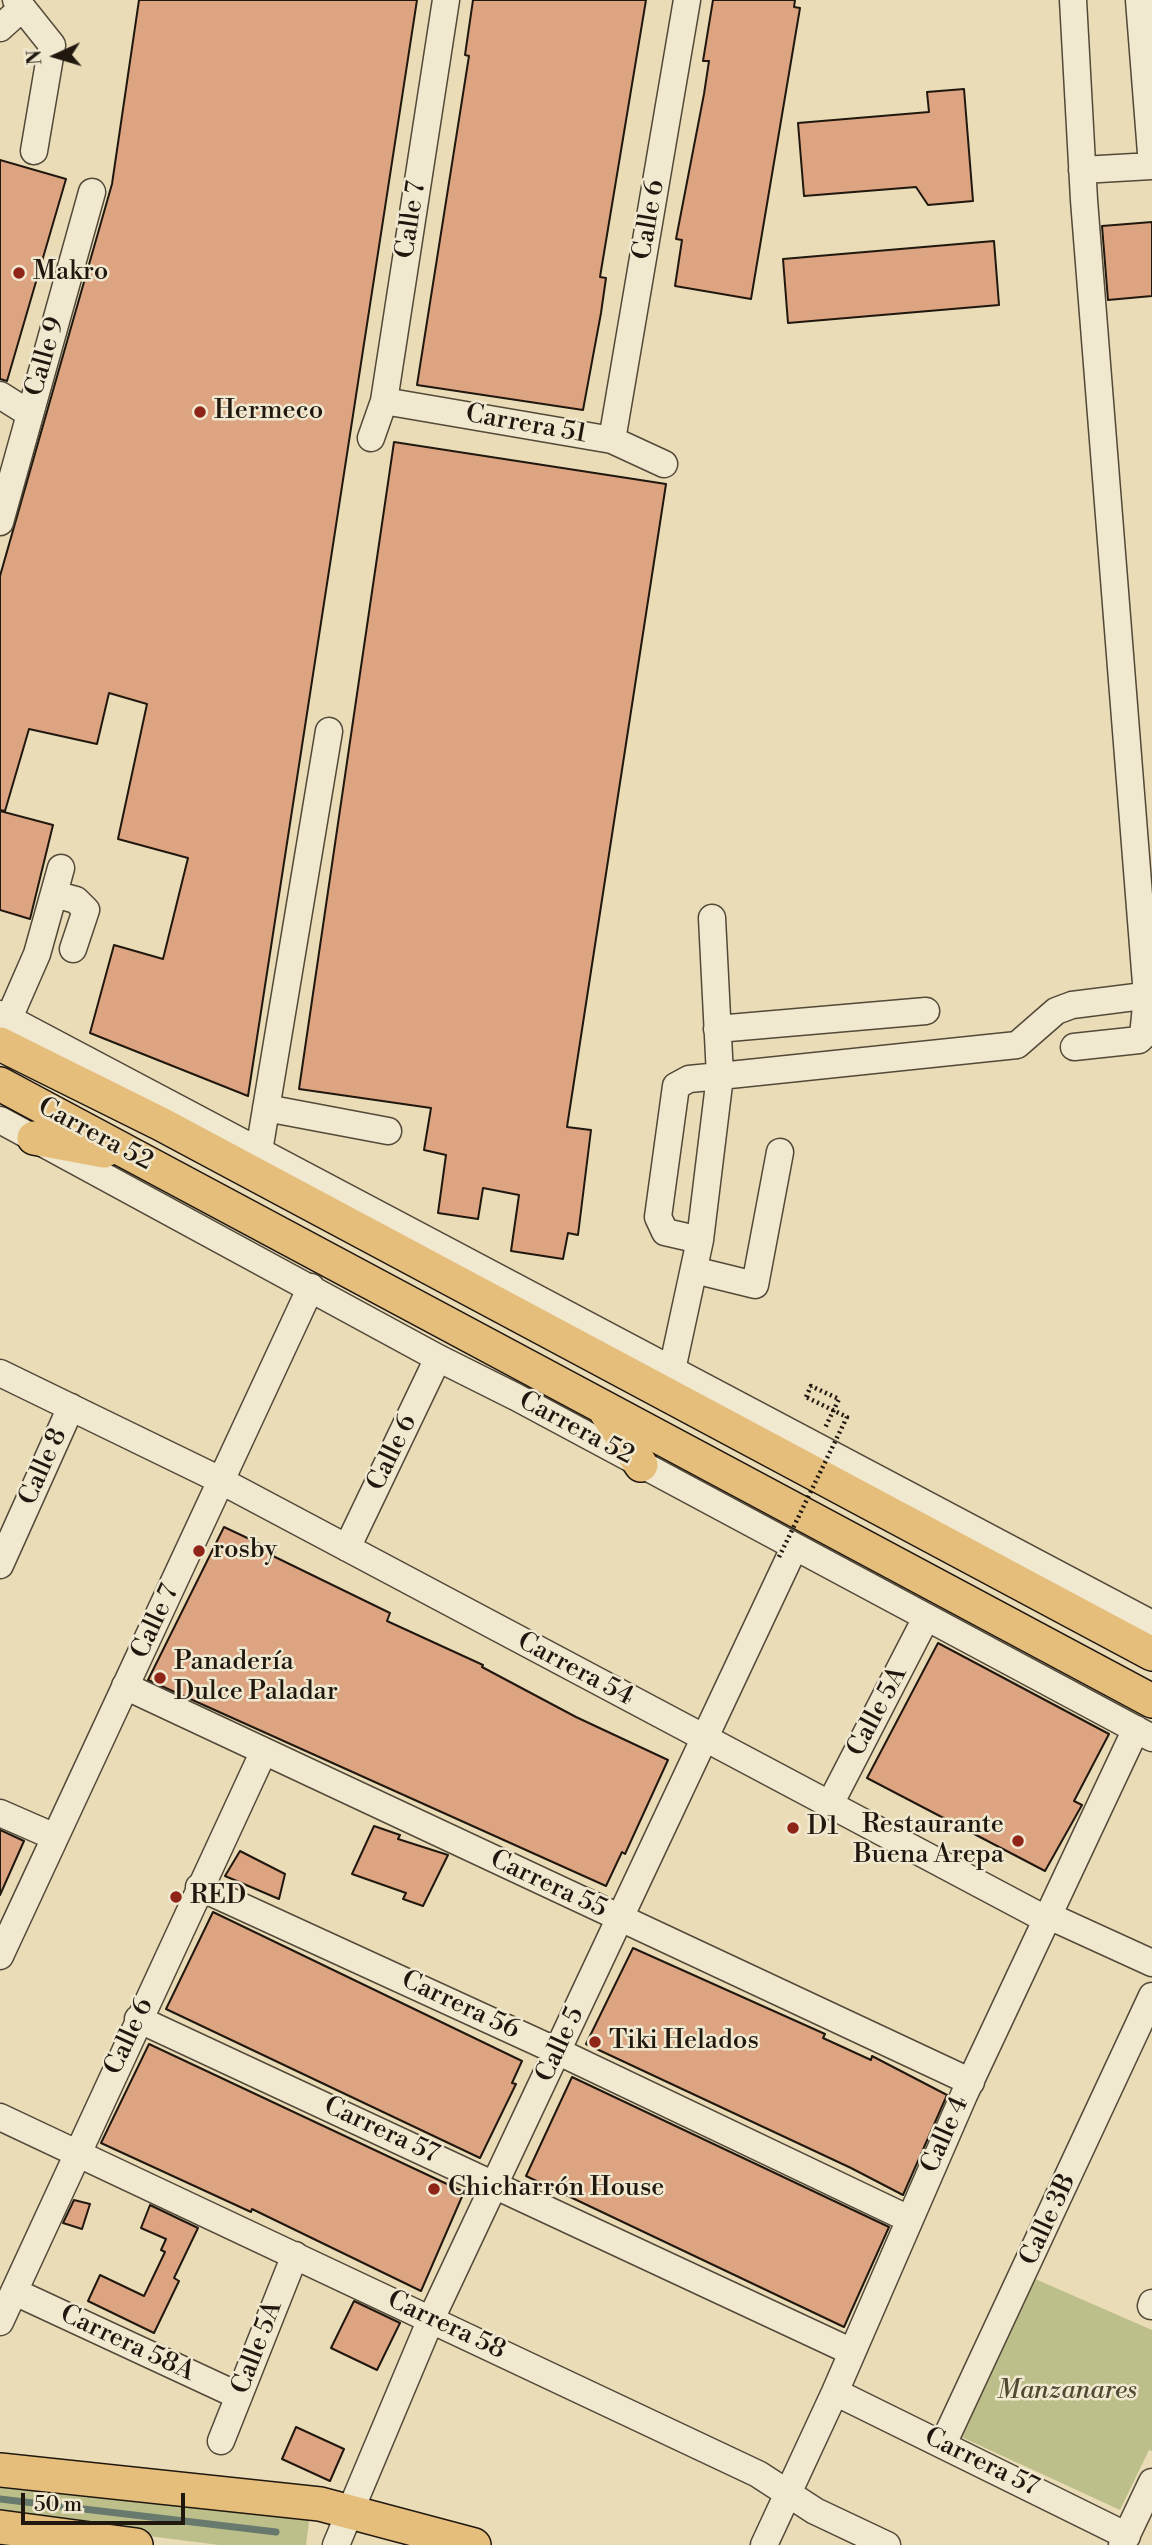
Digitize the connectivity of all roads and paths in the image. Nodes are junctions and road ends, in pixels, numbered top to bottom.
1 (446, 0) edge
2 (687, 0) edge
3 (1073, 0) edge
4 (1139, 0) edge
5 (19, 5) edge
6 (0, 28) edge
7 (34, 151) dead end
8 (1152, 166) edge
9 (1082, 170) junction
10 (92, 192) dead end
11 (0, 395) edge
12 (384, 401) junction
13 (30, 414) junction
14 (371, 438) dead end
15 (612, 440) junction
16 (664, 464) dead end
17 (0, 522) edge
18 (329, 731) dead end
19 (61, 868) dead end
20 (54, 894) junction
21 (712, 918) dead end
22 (73, 949) dead end
23 (1149, 995) edge
24 (926, 1012) dead end
25 (3, 1025) edge
26 (718, 1029) junction
27 (45, 1040) junction
28 (1074, 1047) dead end
29 (720, 1076) junction
30 (0, 1084) edge
31 (266, 1108) junction
32 (0, 1120) edge
33 (162, 1124) junction
34 (388, 1131) dead end
35 (34, 1138) junction
36 (259, 1151) junction
37 (780, 1152) dead end
38 (135, 1157) junction
39 (413, 1233) junction
40 (700, 1240) junction
41 (381, 1244) junction
42 (694, 1270) junction
43 (312, 1287) junction
44 (438, 1358) junction
45 (672, 1370) junction
46 (0, 1373) edge
47 (71, 1407) junction
48 (602, 1407) junction
49 (824, 1430) dead end
50 (641, 1465) junction
51 (221, 1482) junction
52 (347, 1548) junction
53 (787, 1553) junction
54 (0, 1565) edge
55 (926, 1618) junction
56 (1152, 1624) edge
57 (1152, 1654) edge
58 (125, 1686) junction
59 (1147, 1723) edge
60 (704, 1739) junction
61 (263, 1753) junction
62 (830, 1806) junction
63 (0, 1812) edge
64 (55, 1837) junction
65 (199, 1887) junction
66 (619, 1917) junction
67 (1048, 1917) junction
68 (0, 1956) edge
69 (1152, 1963) edge
70 (1152, 1996) edge
71 (138, 2020) junction
72 (559, 2052) junction
73 (971, 2082) junction
74 (0, 2117) edge
75 (78, 2153) junction
76 (494, 2184) junction
77 (909, 2219) junction
78 (295, 2255) junction
79 (15, 2292) junction
80 (431, 2319) junction
81 (0, 2322) edge
82 (850, 2351) junction
83 (835, 2392) junction
84 (239, 2396) junction
85 (221, 2441) dead end
86 (943, 2444) junction
87 (0, 2470) edge
88 (1152, 2482) edge
89 (787, 2492) junction
90 (349, 2510) junction
91 (0, 2527) edge
92 (1124, 2540) edge
93 (136, 2545) edge
94 (336, 2545) edge
95 (474, 2545) edge
96 (764, 2545) edge
97 (887, 2545) edge

1 - 12 street, Calle 7
2 - 15 street, Calle 6
3 - 9 street
4 - 8 street
5 - 6 street
5 - 7 street
8 - 9 street
9 - 23 street
10 - 13 street, Calle 9
11 - 13 street
12 - 14 street, Calle 7
12 - 15 street, Carrera 51
13 - 17 street, Calle 9
15 - 16 street, Carrera 51
18 - 31 street
19 - 20 street
20 - 22 street
20 - 25 street
21 - 26 street
23 - 28 street
23 - 29 street
24 - 26 street
25 - 27 street
25 - 33 main road, Carrera 52
26 - 29 street
27 - 33 main road
27 - 36 street
29 - 40 street
29 - 40 street
30 - 38 main road, Carrera 52
31 - 34 street
31 - 36 street
32 - 35 street, Carrera 52
33 - 41 main road, Carrera 52
35 - 38 main road
35 - 43 street, Carrera 52
36 - 39 street
37 - 42 street
38 - 48 main road, Carrera 52
39 - 41 main road
39 - 45 street
40 - 42 street
41 - 57 main road, Carrera 52
42 - 45 street
43 - 44 street, Carrera 52
43 - 51 street, Calle 7
44 - 50 street, Carrera 52
44 - 52 street, Calle 6
45 - 56 street
46 - 47 street, Carrera 54
47 - 51 street, Carrera 54
47 - 54 street, Calle 8
48 - 50 main road
48 - 59 main road, Carrera 52
49 - 53 path, bridge
50 - 53 street, Carrera 52
51 - 52 street, Carrera 54
51 - 58 street, Calle 7
52 - 60 street, Carrera 54
53 - 55 street, Carrera 52
53 - 60 street, Calle 5
55 - 59 street, Carrera 52
55 - 62 street, Calle 5A
58 - 61 street, Carrera 55
58 - 64 street, Calle 7
59 - 67 street, Calle 4
60 - 62 street, Carrera 54
60 - 66 street, Calle 5
61 - 65 street, Calle 6
61 - 66 street, Carrera 55
62 - 67 street, Carrera 54
63 - 64 street
64 - 68 street, Calle 7
65 - 71 street, Calle 6
65 - 72 street, Carrera 56
66 - 72 street, Calle 5
66 - 73 street, Carrera 55
67 - 69 street, Carrera 54
67 - 73 street, Calle 4
70 - 86 street, Calle 3B
71 - 75 street, Calle 6
71 - 76 street, Carrera 57
72 - 76 street, Calle 5
72 - 77 street, Carrera 56
73 - 77 street, Calle 4
74 - 75 street, Carrera 58
75 - 78 street, Carrera 58
75 - 79 street, Calle 6
76 - 80 street, Calle 5
76 - 82 street, Carrera 57
77 - 82 street, Calle 4
78 - 80 street, Carrera 58
78 - 84 street, Calle 5A
79 - 81 street, Calle 6
79 - 84 street, Carrera 58A
80 - 89 street, Carrera 58
80 - 90 street, Calle 5
82 - 83 street, Calle 4
83 - 86 street, Carrera 57
83 - 89 street, Calle 4
84 - 85 street, Calle 5A
86 - 92 street, Carrera 57
87 - 90 main road
88 - 92 street
89 - 96 street, Calle 4
89 - 97 street, Carrera 58
90 - 94 street, Calle 5
90 - 95 main road
91 - 93 main road

